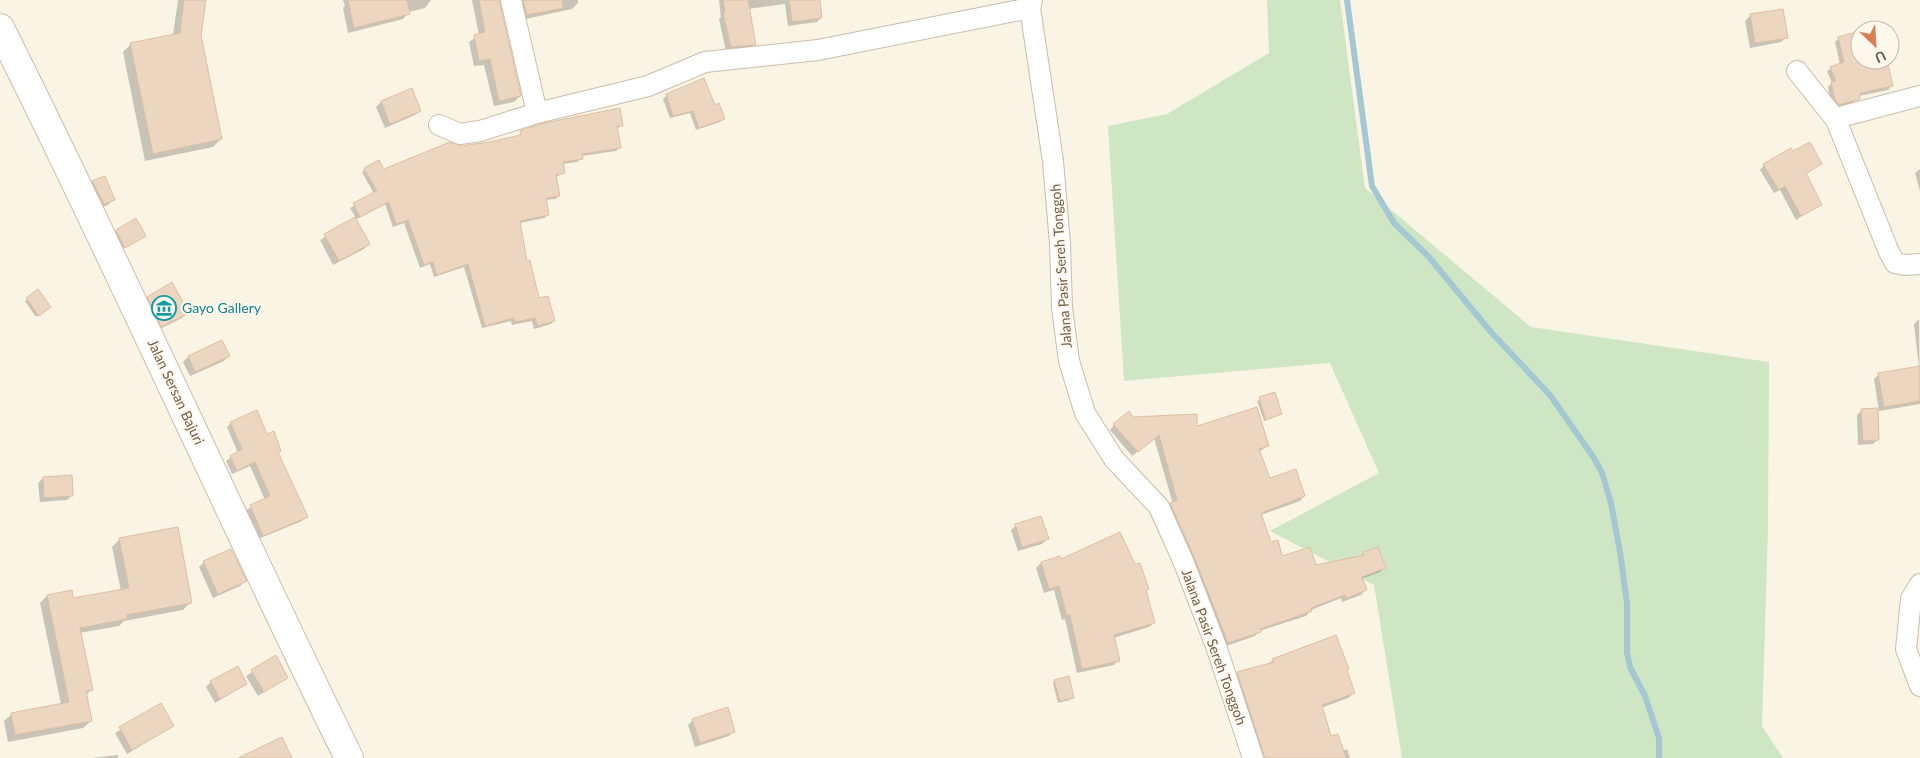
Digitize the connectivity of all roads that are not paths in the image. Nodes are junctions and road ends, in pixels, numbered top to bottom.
1 (511, 0) edge
2 (1031, 4) edge
3 (0, 28) edge
4 (1797, 72) dead end
5 (1920, 96) edge
6 (537, 113) junction
7 (1836, 120) junction
8 (439, 125) dead end
9 (1920, 264) edge
10 (1920, 584) edge
11 (1920, 686) edge
12 (349, 758) edge
13 (1253, 758) edge

1 - 6 street
2 - 6 street
2 - 13 street, Jalana Pasir Sereh Tonggoh
3 - 12 main road, Jalan Sersan Bajuri
4 - 7 street
5 - 7 street
6 - 8 street
7 - 9 street
10 - 11 street

